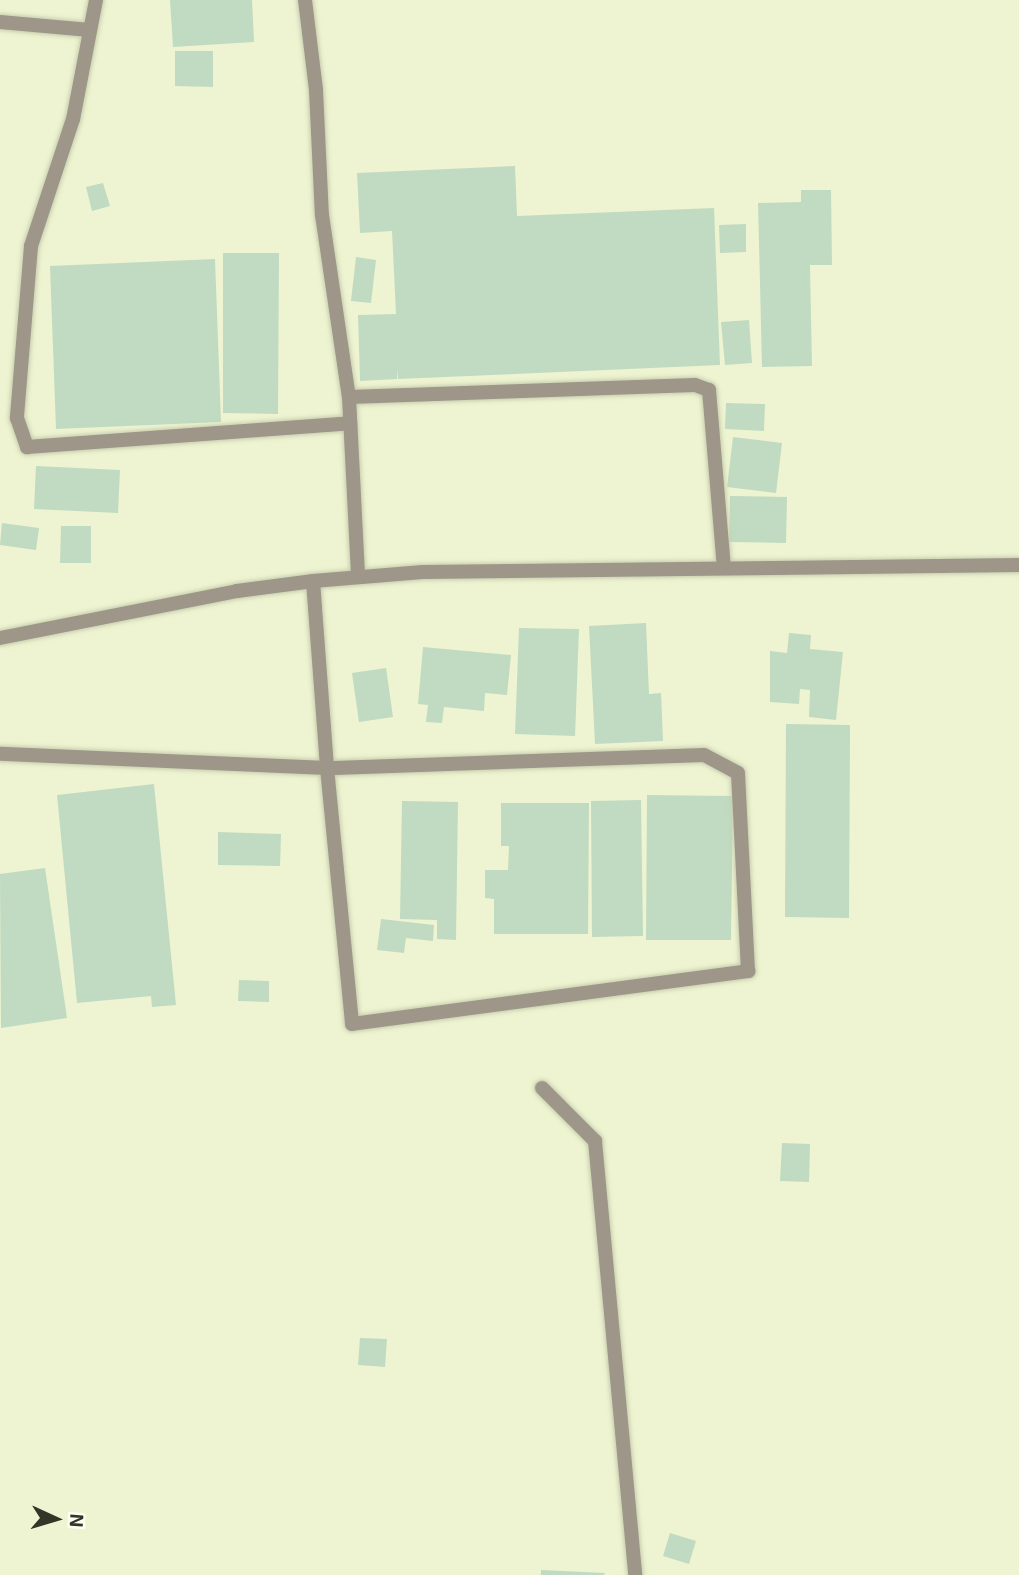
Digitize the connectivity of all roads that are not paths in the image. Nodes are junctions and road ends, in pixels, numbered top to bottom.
1 (96, 0) edge
2 (305, 0) edge
3 (0, 22) edge
4 (90, 30) junction
5 (349, 397) junction
6 (350, 423) junction
7 (1019, 565) edge
8 (724, 567) junction
9 (358, 578) junction
10 (313, 581) junction
11 (0, 638) edge
12 (0, 754) edge
13 (327, 768) junction
14 (542, 1088) dead end
15 (635, 1575) edge

1 - 4 street
2 - 5 street
3 - 4 street
4 - 6 street
5 - 6 street
5 - 8 street
6 - 9 street
7 - 8 street
8 - 9 street
9 - 10 street
10 - 11 street
10 - 13 street
12 - 13 street
13 - 13 street
14 - 15 street

